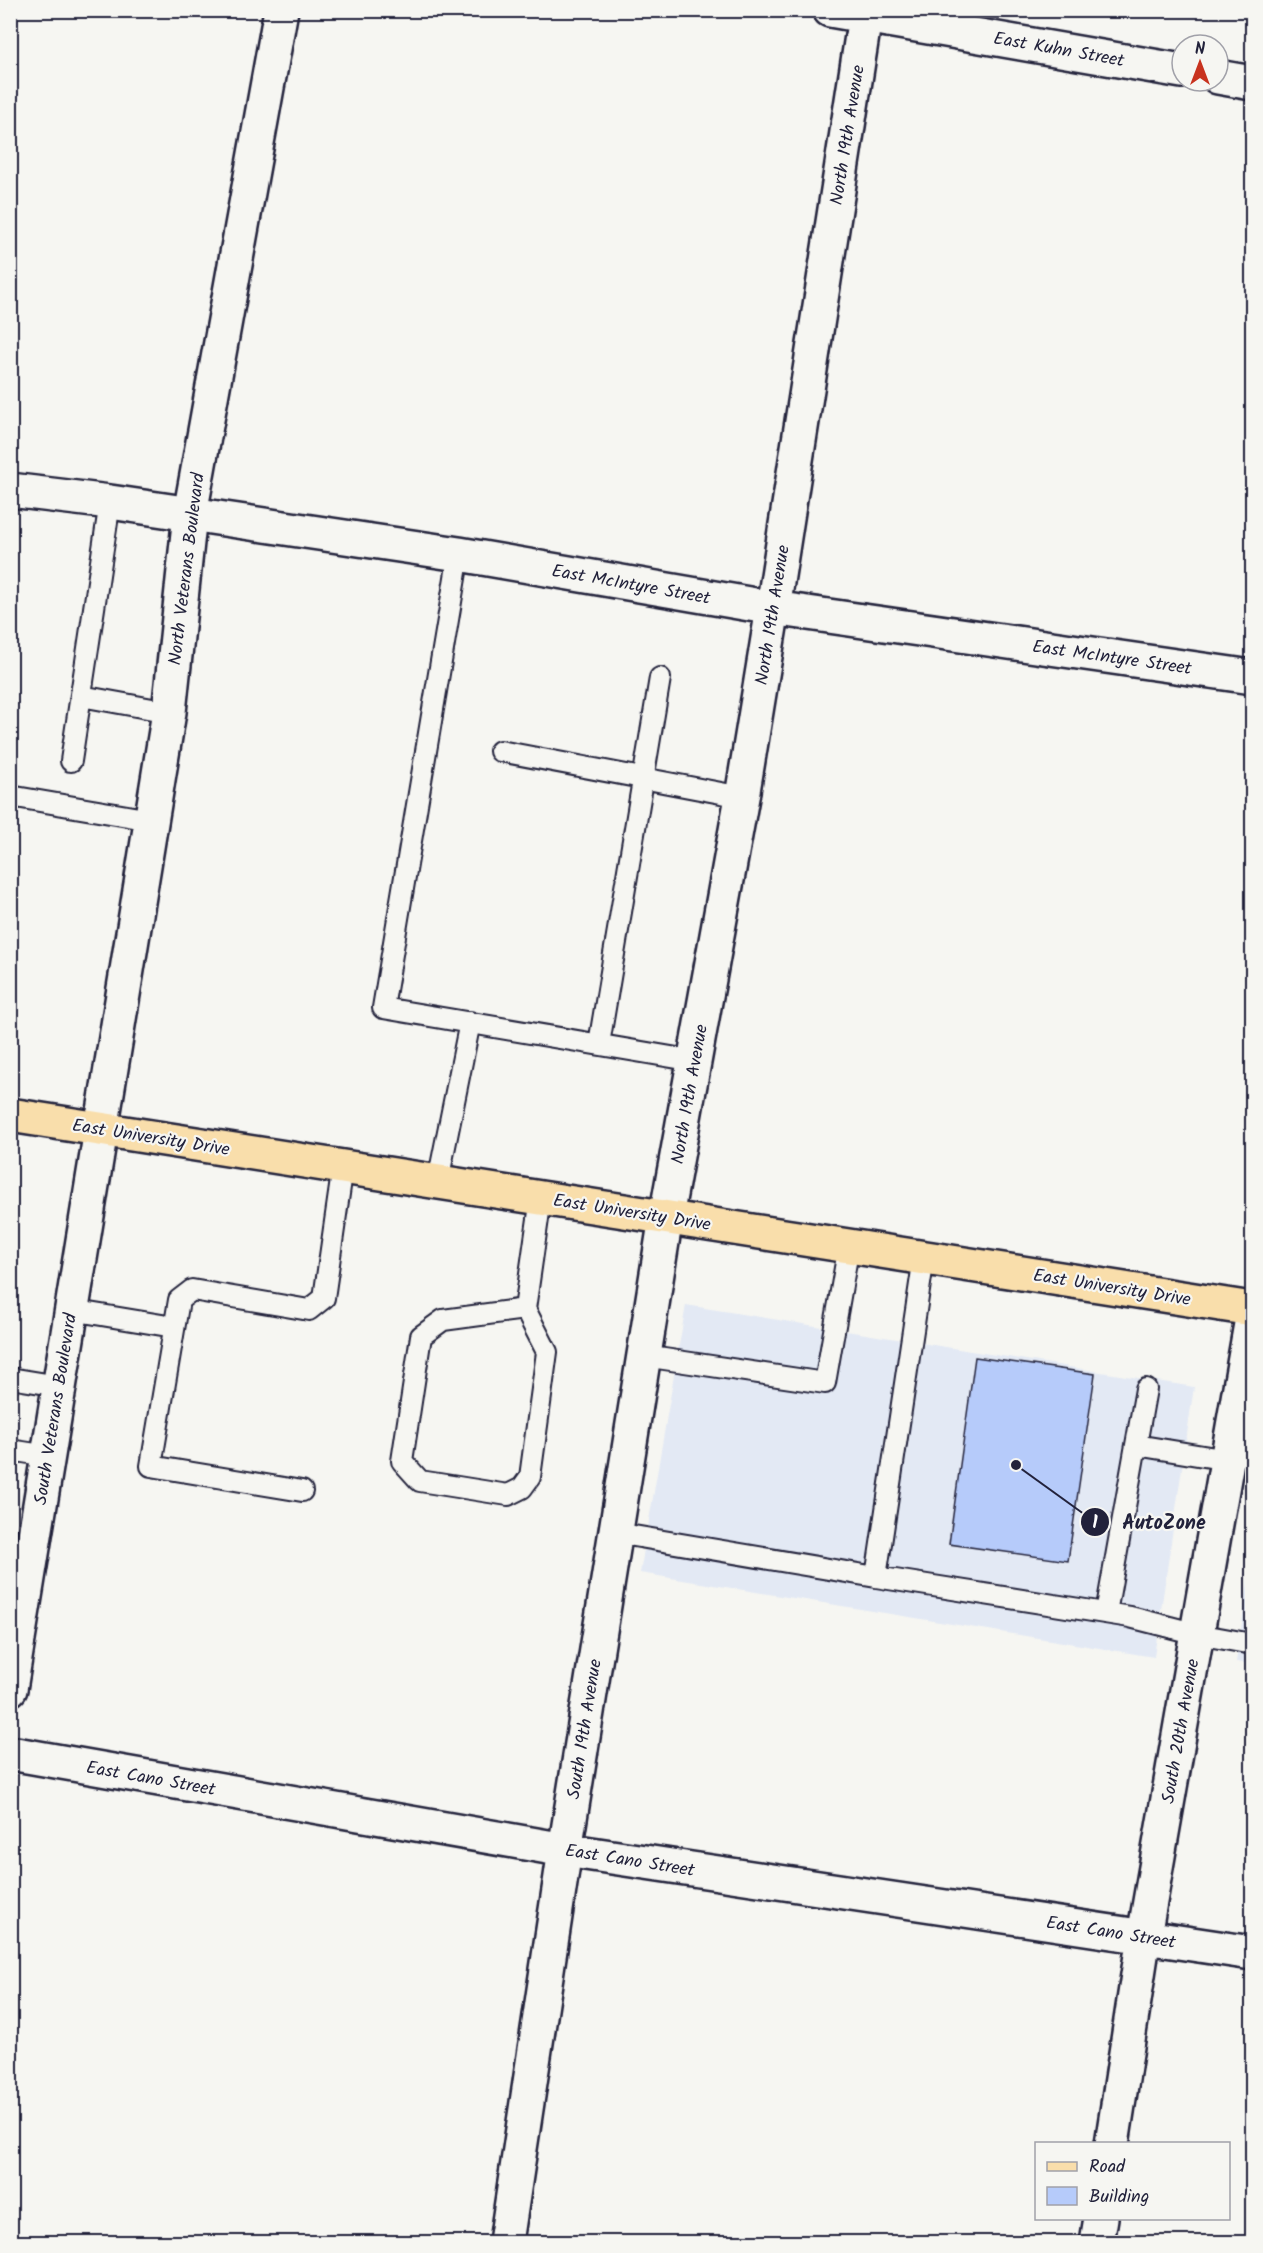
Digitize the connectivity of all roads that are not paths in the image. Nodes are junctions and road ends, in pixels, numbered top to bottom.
1 (281, 10) edge
2 (830, 10) edge
3 (866, 13) edge
4 (1170, 69) edge
5 (1230, 79) edge
6 (1252, 83) edge
7 (10, 490) edge
8 (110, 502) junction
9 (190, 514) junction
10 (459, 554) junction
11 (773, 608) junction
12 (1252, 677) edge
13 (660, 678) dead end
14 (81, 696) junction
15 (169, 712) junction
16 (500, 751) dead end
17 (71, 761) dead end
18 (643, 778) junction
19 (10, 796) edge
20 (742, 797) junction
21 (152, 820) junction
22 (470, 1022) junction
23 (599, 1044) junction
24 (695, 1061) junction
25 (10, 1115) edge
26 (100, 1129) junction
27 (343, 1166) junction
28 (438, 1181) junction
29 (541, 1198) junction
30 (666, 1217) junction
31 (849, 1245) junction
32 (924, 1257) junction
33 (525, 1309) junction
34 (1252, 1309) edge
35 (71, 1310) junction
36 (1252, 1318) edge
37 (174, 1327) junction
38 (644, 1356) junction
39 (10, 1378) edge
40 (59, 1386) junction
41 (1146, 1389) dead end
42 (1136, 1445) junction
43 (10, 1450) edge
44 (48, 1456) junction
45 (1228, 1460) junction
46 (302, 1491) dead end
47 (616, 1533) junction
48 (876, 1577) junction
49 (1106, 1613) junction
50 (1197, 1634) junction
51 (1252, 1644) edge
52 (10, 1689) edge
53 (10, 1753) edge
54 (565, 1850) junction
55 (1144, 1936) junction
56 (1252, 1953) edge
57 (1112, 2142) edge
58 (1101, 2220) edge
59 (506, 2242) edge
60 (1097, 2242) edge

1 - 9 street, North Veterans Boulevard
2 - 3 street, East Kuhn Street
3 - 4 street, East Kuhn Street
3 - 11 street, North 19th Avenue
5 - 6 street
7 - 8 street, East McIntyre Street
8 - 9 street, East McIntyre Street
8 - 14 lane
9 - 10 street, East McIntyre Street
9 - 15 street, North Veterans Boulevard
10 - 11 street, East McIntyre Street
10 - 22 lane
11 - 12 street, East McIntyre Street
11 - 20 street, North 19th Avenue
13 - 18 lane
14 - 15 lane
14 - 17 lane
15 - 21 street, North Veterans Boulevard
16 - 18 lane
18 - 20 lane
18 - 23 lane
19 - 21 lane
20 - 24 street, North 19th Avenue
21 - 26 street, North Veterans Boulevard
22 - 23 lane
22 - 28 lane
23 - 24 lane
24 - 30 street, North 19th Avenue
25 - 26 main road, East University Drive
26 - 27 main road, East University Drive
26 - 35 street, South Veterans Boulevard
27 - 28 main road, East University Drive
27 - 37 lane
28 - 29 main road, East University Drive
29 - 30 main road, East University Drive
29 - 33 lane
30 - 31 main road, East University Drive
30 - 38 street, South 19th Avenue
31 - 32 main road, East University Drive
31 - 38 lane
32 - 34 main road, East University Drive
32 - 48 lane
33 - 33 lane
35 - 37 lane
35 - 40 street, South Veterans Boulevard
36 - 45 street, South 20th Avenue
37 - 46 lane
38 - 47 street, South 19th Avenue
39 - 40 lane
40 - 44 street, South Veterans Boulevard
41 - 42 lane
42 - 45 lane
42 - 49 lane
43 - 44 lane
44 - 52 street, South Veterans Boulevard
45 - 50 street, South 20th Avenue
47 - 48 lane
47 - 54 street, South 19th Avenue
48 - 49 lane
49 - 50 lane
50 - 51 lane
50 - 55 street, South 20th Avenue
53 - 54 street, East Cano Street
54 - 55 street, East Cano Street
54 - 59 street, South 19th Avenue
55 - 56 street, East Cano Street
55 - 57 street, South 20th Avenue
58 - 60 street

